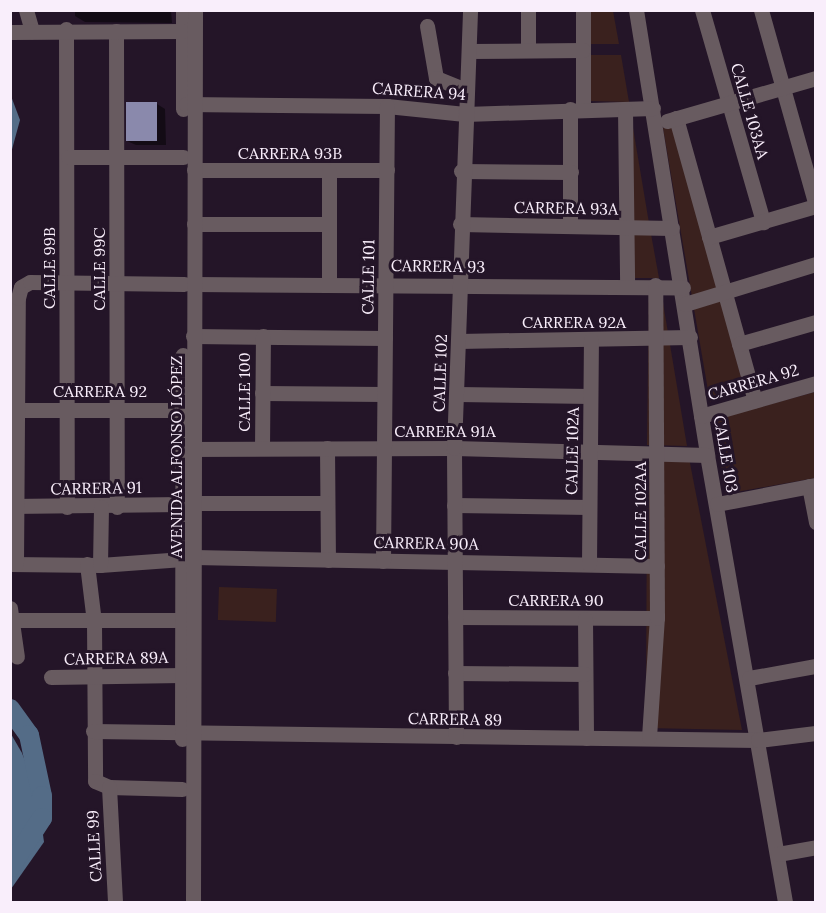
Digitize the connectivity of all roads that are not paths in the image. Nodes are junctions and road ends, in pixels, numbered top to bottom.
1 (26, 10) edge
2 (183, 10) edge
3 (195, 10) edge
4 (470, 10) edge
5 (528, 10) edge
6 (583, 10) edge
7 (636, 10) edge
8 (702, 10) edge
9 (761, 10) edge
10 (427, 26) dead end
11 (66, 29) junction
12 (32, 31) junction
13 (117, 31) junction
14 (183, 31) junction
15 (10, 32) edge
16 (528, 49) junction
17 (583, 50) junction
18 (469, 51) junction
19 (816, 78) edge
20 (783, 88) junction
21 (466, 90) junction
22 (188, 103) junction
23 (729, 103) junction
24 (387, 106) junction
25 (653, 108) junction
26 (577, 109) junction
27 (625, 109) junction
28 (465, 114) junction
29 (676, 118) junction
30 (656, 124) junction
31 (117, 156) junction
32 (68, 157) junction
33 (183, 157) junction
34 (194, 170) junction
35 (387, 170) junction
36 (329, 171) junction
37 (461, 171) junction
38 (570, 172) junction
39 (816, 206) edge
40 (763, 222) junction
41 (194, 224) junction
42 (328, 224) junction
43 (460, 224) junction
44 (570, 226) junction
45 (625, 227) junction
46 (672, 228) junction
47 (710, 237) junction
48 (816, 264) edge
49 (67, 282) junction
50 (117, 282) junction
51 (329, 283) junction
52 (386, 283) junction
53 (189, 284) junction
54 (458, 284) junction
55 (627, 285) junction
56 (655, 285) junction
57 (682, 287) junction
58 (725, 290) junction
59 (685, 304) junction
60 (816, 322) edge
61 (194, 336) junction
62 (263, 336) junction
63 (690, 337) junction
64 (385, 338) junction
65 (655, 339) junction
66 (459, 340) junction
67 (591, 340) junction
68 (739, 344) junction
69 (816, 383) edge
70 (262, 393) junction
71 (384, 394) junction
72 (458, 394) junction
73 (590, 396) junction
74 (755, 400) junction
75 (117, 408) junction
76 (66, 409) junction
77 (17, 410) junction
78 (183, 410) junction
79 (701, 416) junction
80 (262, 448) junction
81 (327, 448) junction
82 (384, 448) junction
83 (454, 448) junction
84 (189, 449) junction
85 (590, 451) junction
86 (658, 454) junction
87 (707, 455) junction
88 (812, 485) edge
89 (189, 503) junction
90 (327, 503) junction
91 (717, 504) junction
92 (454, 505) junction
93 (14, 506) edge
94 (67, 507) junction
95 (100, 507) junction
96 (117, 507) junction
97 (589, 507) junction
98 (816, 522) edge
99 (189, 558) junction
100 (328, 560) junction
101 (383, 561) junction
102 (454, 561) junction
103 (14, 564) edge
104 (94, 564) junction
105 (589, 564) junction
106 (657, 566) junction
107 (10, 608) edge
108 (455, 617) junction
109 (657, 618) junction
110 (585, 619) junction
111 (11, 620) edge
112 (183, 620) junction
113 (94, 622) junction
114 (17, 657) dead end
115 (816, 666) edge
116 (455, 673) junction
117 (585, 674) junction
118 (182, 675) junction
119 (51, 677) dead end
120 (95, 677) junction
121 (749, 678) junction
122 (93, 731) junction
123 (816, 733) edge
124 (187, 735) junction
125 (456, 737) junction
126 (649, 737) junction
127 (586, 738) junction
128 (758, 741) junction
129 (102, 784) junction
130 (182, 789) junction
131 (816, 847) edge
132 (778, 854) junction
133 (116, 903) edge
134 (183, 903) edge
135 (193, 903) edge
136 (785, 903) edge

1 - 12 street
2 - 14 street, AVENIDA ALFONSO LÓPEZ
3 - 22 street, AVENIDA ALFONSO LÓPEZ
4 - 18 street, CALLE 102
5 - 16 street
6 - 17 street
7 - 25 street, CALLE 103
8 - 23 street, CALLE 103AA
9 - 20 street
10 - 21 street
11 - 12 street
11 - 13 street
11 - 32 street, CALLE 99B
12 - 15 street
13 - 14 street
13 - 31 street, CALLE 99C
14 - 22 street, AVENIDA ALFONSO LÓPEZ
16 - 17 street
16 - 18 street
17 - 26 street
18 - 21 street, CALLE 102
19 - 20 street
20 - 23 street
20 - 39 street
21 - 28 street, CALLE 102
22 - 24 street, CARRERA 94
22 - 33 street, AVENIDA ALFONSO LÓPEZ
22 - 34 street, AVENIDA ALFONSO LÓPEZ
23 - 29 street
23 - 40 street, CALLE 103AA
24 - 28 street, CARRERA 94
24 - 35 street, CALLE 101
25 - 27 street, CARRERA 94
25 - 30 street, CALLE 103
26 - 27 street, CARRERA 94
26 - 28 street, CARRERA 94
26 - 38 street
27 - 45 street
28 - 37 street, CALLE 102
29 - 30 street
29 - 47 street
30 - 46 street, CALLE 103
31 - 32 street
31 - 33 street
31 - 50 street, CALLE 99C
32 - 49 street, CALLE 99B
33 - 53 street, AVENIDA ALFONSO LÓPEZ
34 - 36 street, CARRERA 93B
34 - 41 street, AVENIDA ALFONSO LÓPEZ
35 - 36 street, CARRERA 93B
35 - 52 street, CALLE 101
36 - 42 street
37 - 38 street
37 - 43 street, CALLE 102
38 - 44 street
39 - 40 street
40 - 47 street
41 - 42 street
41 - 53 street, AVENIDA ALFONSO LÓPEZ
42 - 51 street
43 - 44 street, CARRERA 93A
43 - 54 street, CALLE 102
44 - 45 street, CARRERA 93A
45 - 46 street, CARRERA 93A
45 - 55 street
46 - 57 street, CALLE 103
47 - 58 street
48 - 58 street
49 - 50 street, CARRERA 93
49 - 76 street, CALLE 99B
49 - 77 street, CARRERA 93
50 - 53 street, CARRERA 93
50 - 75 street, CALLE 99C
51 - 52 street, CARRERA 93
51 - 53 street, CARRERA 93
52 - 54 street, CARRERA 93
52 - 64 street, CALLE 101
53 - 61 street, AVENIDA ALFONSO LÓPEZ
53 - 78 street, AVENIDA ALFONSO LÓPEZ
54 - 55 street, CARRERA 93
54 - 66 street, CALLE 102
55 - 56 street, CARRERA 93
56 - 57 street, CARRERA 93
56 - 65 street, CALLE 102AA
57 - 59 street, CALLE 103
58 - 59 street
58 - 68 street
59 - 63 street, CALLE 103
60 - 68 street
61 - 62 street
61 - 84 street, AVENIDA ALFONSO LÓPEZ
62 - 64 street
62 - 70 street, CALLE 100
63 - 65 street, CARRERA 92A
63 - 79 street, CALLE 103
64 - 71 street, CALLE 101
65 - 67 street, CARRERA 92A
65 - 86 street, CALLE 102AA
66 - 67 street, CARRERA 92A
66 - 72 street, CALLE 102
67 - 73 street, CALLE 102A
68 - 74 street
69 - 74 street, CARRERA 92
70 - 71 street
70 - 80 street, CALLE 100
71 - 82 street, CALLE 101
72 - 73 street
72 - 83 street, CALLE 102
73 - 85 street, CALLE 102A
74 - 79 street, CARRERA 92
75 - 76 street, CARRERA 92
75 - 78 street, CARRERA 92
75 - 96 street, CALLE 99C
76 - 77 street, CARRERA 92
76 - 94 street, CALLE 99B
77 - 93 street
78 - 84 street, AVENIDA ALFONSO LÓPEZ
79 - 87 street, CALLE 103
80 - 81 street, CARRERA 91A
80 - 84 street, CARRERA 91A
81 - 82 street, CARRERA 91A
81 - 90 street
82 - 83 street, CARRERA 91A
82 - 101 street, CALLE 101
83 - 85 street, CARRERA 91A
83 - 92 street, CALLE 102
84 - 89 street, AVENIDA ALFONSO LÓPEZ
85 - 86 street, CARRERA 91A
85 - 97 street, CALLE 102A
86 - 87 street, CARRERA 91A
86 - 106 street, CALLE 102AA
87 - 91 street, CALLE 103
88 - 91 street
88 - 98 street
89 - 90 street, CARRERA 91
89 - 96 street, CARRERA 91
89 - 99 street, AVENIDA ALFONSO LÓPEZ
90 - 100 street
91 - 121 street, CALLE 103
92 - 97 street
92 - 102 street, CALLE 102
93 - 94 street, CARRERA 91
93 - 103 street
94 - 95 street, CARRERA 91
95 - 96 street, CARRERA 91
95 - 104 street
97 - 105 street, CALLE 102A
99 - 100 street, CARRERA 90A
99 - 104 street, CARRERA 90A
99 - 112 street, AVENIDA ALFONSO LÓPEZ
99 - 124 street, AVENIDA ALFONSO LÓPEZ
100 - 101 street, CARRERA 90A
101 - 102 street, CARRERA 90A
102 - 105 street, CARRERA 90A
102 - 108 street, CALLE 102
103 - 104 street, CARRERA 90A
104 - 113 street
105 - 106 street, CARRERA 90A
106 - 109 street, CALLE 102AA
107 - 111 street
108 - 110 street, CARRERA 90
108 - 116 street, CALLE 102
109 - 110 street, CARRERA 90
109 - 126 street, CALLE 102AA
110 - 117 street
111 - 113 street
111 - 114 street
112 - 113 street
112 - 118 street, AVENIDA ALFONSO LÓPEZ
113 - 120 street
115 - 121 street
116 - 117 street
116 - 125 street, CALLE 102
117 - 127 street
118 - 120 street, CARRERA 89A
118 - 124 street, AVENIDA ALFONSO LÓPEZ
119 - 120 street, CARRERA 89A
120 - 122 street
121 - 128 street, CALLE 103
122 - 124 street, CARRERA 89
122 - 129 street
123 - 128 street, CARRERA 89
124 - 125 street, CARRERA 89
124 - 130 street, AVENIDA ALFONSO LÓPEZ
124 - 135 street, AVENIDA ALFONSO LÓPEZ
125 - 127 street, CARRERA 89
126 - 127 street, CARRERA 89
126 - 128 street, CARRERA 89
128 - 132 street, CALLE 103
129 - 130 street
129 - 133 street, CALLE 99
130 - 134 street, AVENIDA ALFONSO LÓPEZ
131 - 132 street
132 - 136 street, CALLE 103

